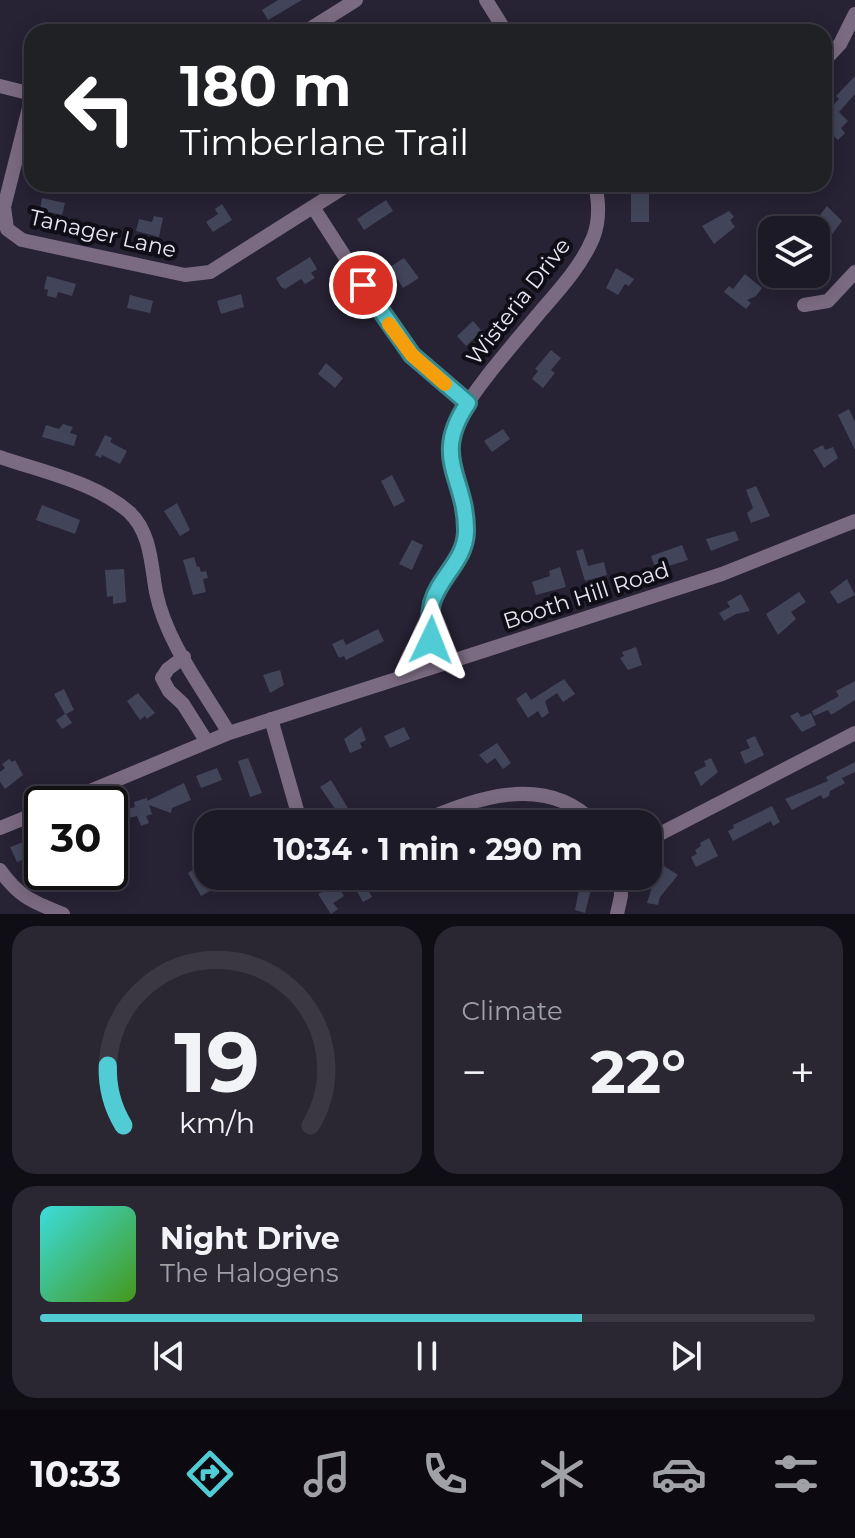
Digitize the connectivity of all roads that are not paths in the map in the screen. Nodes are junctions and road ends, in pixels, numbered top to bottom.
1 (356, 0) edge
2 (486, 0) edge
3 (855, 14) edge
4 (318, 24) edge
5 (501, 24) edge
6 (832, 52) edge
7 (0, 86) edge
8 (24, 93) edge
9 (24, 127) edge
10 (336, 192) edge
11 (595, 192) edge
12 (313, 207) junction
13 (855, 272) edge
14 (804, 305) dead end
15 (468, 403) junction
16 (0, 457) edge
17 (855, 521) edge
18 (184, 657) junction
19 (438, 665) junction
20 (271, 719) junction
21 (229, 733) junction
22 (855, 733) edge
23 (207, 742) junction
24 (102, 786) edge
25 (297, 810) edge
26 (447, 810) edge
27 (580, 810) edge
28 (24, 818) edge
29 (0, 828) edge
30 (662, 833) edge
31 (0, 870) edge
32 (621, 890) edge
33 (63, 914) edge
34 (617, 914) edge

1 - 4 street
2 - 5 street
3 - 6 street
7 - 8 street
9 - 12 street, Tanager Lane
10 - 12 street, Tanager Lane
11 - 15 street, Wisteria Drive
12 - 15 street
13 - 14 street
15 - 19 street, Wisteria Drive
16 - 18 street
17 - 19 street, Booth Hill Road
18 - 21 street
18 - 23 street
19 - 20 street, Booth Hill Road
20 - 21 street, Booth Hill Road
20 - 25 street
21 - 23 street, Booth Hill Road
22 - 30 street
23 - 24 street, Booth Hill Road
26 - 27 street
28 - 29 street
31 - 33 street
32 - 34 street

